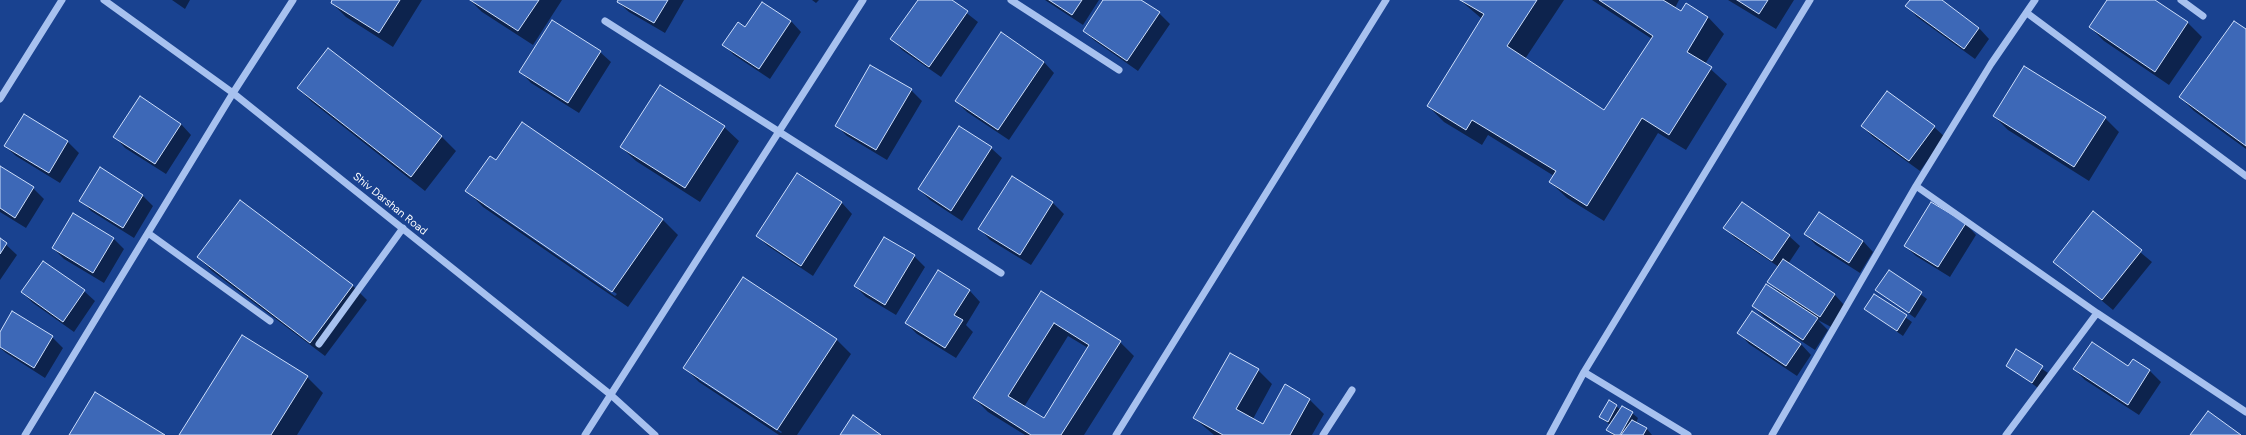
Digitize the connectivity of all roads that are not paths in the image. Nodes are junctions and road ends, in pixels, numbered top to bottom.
1 (62, 0) edge
2 (104, 0) edge
3 (293, 0) edge
4 (863, 0) edge
5 (1011, 0) edge
6 (1386, 0) edge
7 (1810, 0) edge
8 (2035, 0) edge
9 (2181, 0) edge
10 (2027, 13) junction
11 (2203, 16) dead end
12 (605, 21) dead end
13 (1119, 70) dead end
14 (233, 93) junction
15 (0, 99) edge
16 (779, 132) junction
17 (2246, 176) edge
18 (1916, 186) junction
19 (403, 228) junction
20 (148, 233) junction
21 (1001, 273) dead end
22 (2097, 313) junction
23 (270, 321) dead end
24 (319, 344) dead end
25 (1584, 372) junction
26 (1352, 390) dead end
27 (611, 395) junction
28 (2246, 412) edge
29 (25, 435) edge
30 (585, 435) edge
31 (655, 435) edge
32 (1116, 435) edge
33 (1323, 435) edge
34 (1550, 435) edge
35 (1688, 435) edge
36 (1772, 435) edge
37 (2006, 435) edge

1 - 15 street
2 - 14 street, Shiv Darshan Road
3 - 14 street
4 - 16 street
5 - 13 street
6 - 32 street
7 - 25 street
8 - 10 street
9 - 11 street
10 - 17 street
10 - 18 street
12 - 16 street
14 - 19 street, Shiv Darshan Road
14 - 20 street
16 - 21 street
16 - 27 street
18 - 22 street
18 - 36 street
19 - 24 street
19 - 27 street, Shiv Darshan Road
20 - 23 street
20 - 29 street
22 - 28 street
22 - 37 street
25 - 34 street
25 - 35 street
26 - 33 street
27 - 30 street
27 - 31 street, Shiv Darshan Road

